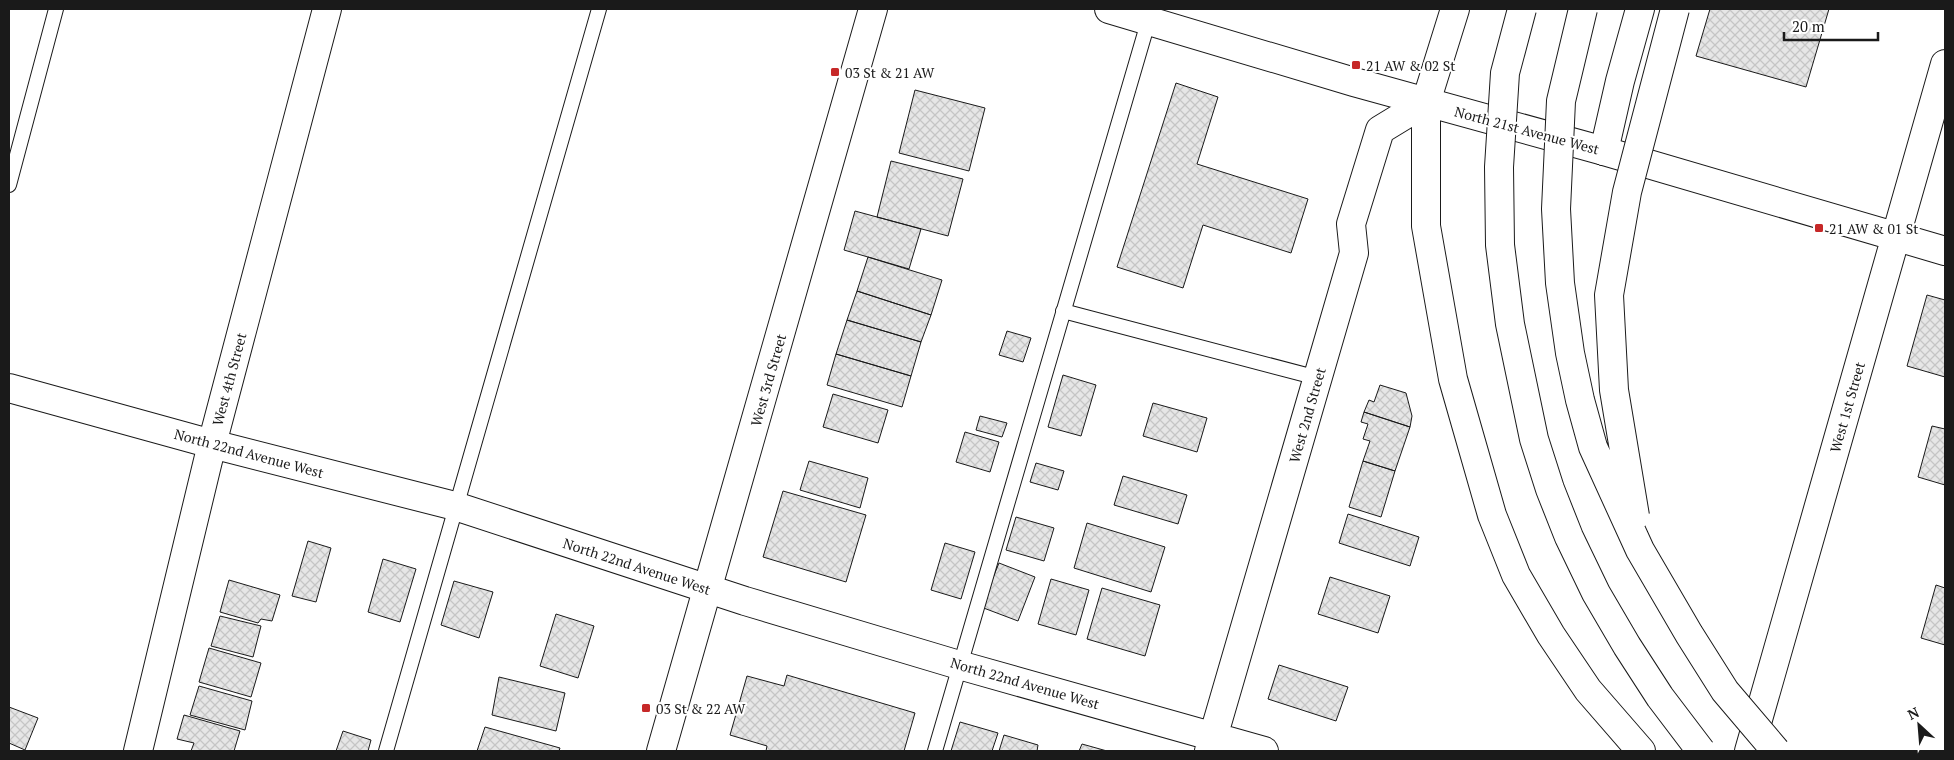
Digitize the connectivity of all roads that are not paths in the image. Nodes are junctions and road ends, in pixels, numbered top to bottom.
1 (56, 9) edge
2 (327, 9) edge
3 (599, 9) edge
4 (873, 9) edge
5 (1109, 9) edge
6 (1455, 9) edge
7 (1522, 9) edge
8 (1583, 9) edge
9 (1640, 9) edge
10 (1675, 9) edge
11 (1149, 19) junction
12 (1945, 64) edge
13 (1426, 102) junction
14 (1604, 151) junction
15 (9, 185) edge
16 (1897, 237) junction
17 (1945, 251) edge
18 (1063, 311) junction
19 (1318, 378) junction
20 (9, 388) edge
21 (212, 444) junction
22 (455, 506) junction
23 (1640, 550) junction
24 (709, 590) junction
25 (959, 665) junction
26 (1212, 744) edge
27 (138, 751) edge
28 (386, 751) edge
29 (662, 751) edge
30 (935, 751) edge
31 (1264, 751) edge
32 (1641, 751) edge
33 (1701, 751) edge
34 (1749, 751) edge
35 (1776, 751) edge

1 - 15 lane
2 - 21 main road, West 4th Street
3 - 22 lane
4 - 24 main road, West 3rd Street
5 - 11 main road, North 21st Avenue West
6 - 13 main road
7 - 33 main road, bridge
8 - 23 main road, bridge
9 - 14 main road
10 - 23 main road, bridge
11 - 13 main road, North 21st Avenue West
11 - 18 lane
12 - 16 main road, West 1st Street
13 - 14 main road, North 21st Avenue West
13 - 19 main road, West 2nd Street
13 - 32 main road
14 - 16 main road, North 21st Avenue West
16 - 17 main road, North 21st Avenue West
16 - 34 main road, West 1st Street
18 - 19 lane
18 - 25 lane
19 - 26 main road, West 2nd Street
20 - 21 main road, North 22nd Avenue West
21 - 22 main road, North 22nd Avenue West
21 - 27 main road, West 4th Street
22 - 24 main road, North 22nd Avenue West
22 - 28 lane
23 - 35 main road, bridge
24 - 25 main road, North 22nd Avenue West
24 - 29 main road, West 3rd Street
25 - 26 main road, North 22nd Avenue West
25 - 30 lane
26 - 31 main road, North 22nd Avenue West

